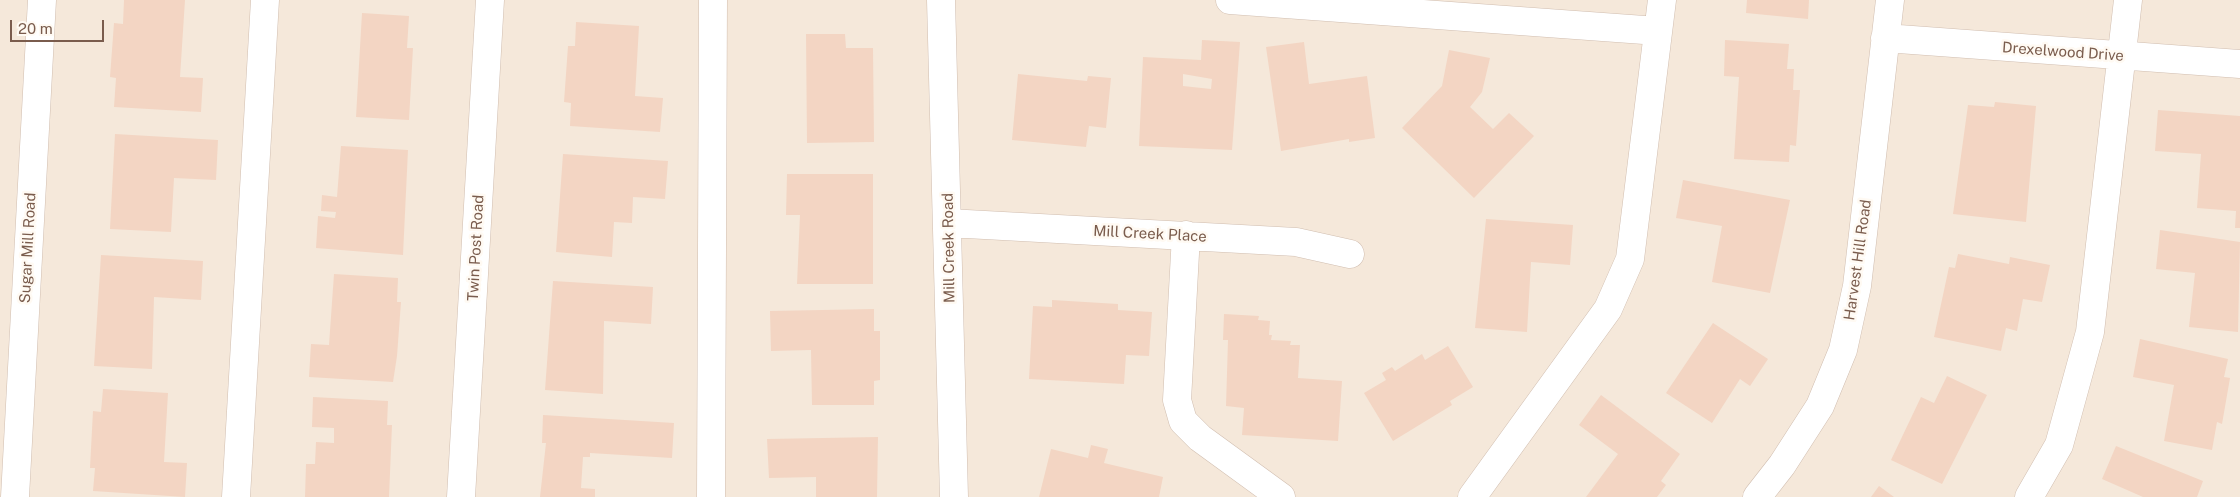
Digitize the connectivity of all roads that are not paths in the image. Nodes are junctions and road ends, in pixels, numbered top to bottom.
1 (42, 0) edge
2 (265, 0) edge
3 (490, 0) edge
4 (713, 0) edge
5 (941, 0) edge
6 (1230, 0) edge
7 (1662, 0) edge
8 (1890, 0) edge
9 (2128, 0) edge
10 (1658, 31) junction
11 (1885, 38) junction
12 (2121, 56) junction
13 (2240, 64) edge
14 (948, 223) junction
15 (1186, 236) junction
16 (1350, 254) dead end
17 (15, 497) edge
18 (236, 497) edge
19 (461, 497) edge
20 (711, 497) edge
21 (954, 497) edge
22 (1281, 497) edge
23 (1472, 497) edge
24 (1757, 497) edge
25 (2029, 497) edge

1 - 17 street, Sugar Mill Road
2 - 18 street
3 - 19 street, Twin Post Road
4 - 20 street
5 - 14 street, Mill Creek Road
6 - 10 street
7 - 10 street
8 - 11 street, Harvest Hill Road
9 - 12 street
10 - 23 street
11 - 12 street, Drexelwood Drive
11 - 24 street, Harvest Hill Road
12 - 13 street, Drexelwood Drive
12 - 25 street
14 - 15 street, Mill Creek Place
14 - 21 street, Mill Creek Road
15 - 16 street, Mill Creek Place
15 - 22 street

